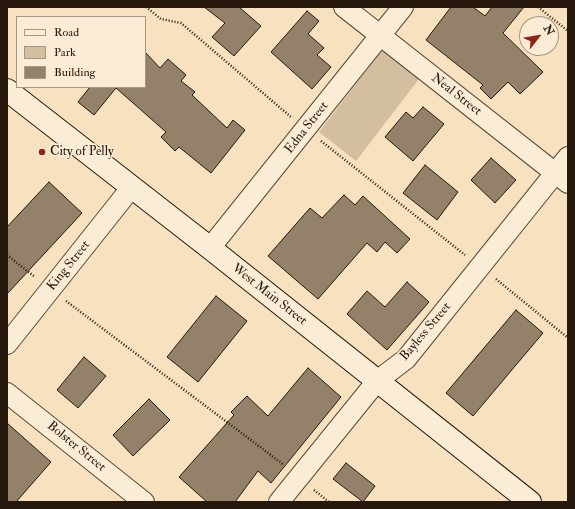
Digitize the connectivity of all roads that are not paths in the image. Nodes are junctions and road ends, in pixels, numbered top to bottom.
1 (344, 7) edge
2 (403, 7) edge
3 (380, 36) junction
4 (7, 90) edge
5 (568, 157) edge
6 (562, 178) edge
7 (131, 188) junction
8 (210, 248) junction
9 (7, 344) edge
10 (377, 381) junction
11 (7, 393) edge
12 (144, 502) edge
13 (279, 502) edge
14 (530, 502) edge

1 - 3 street, Neal Street
2 - 3 street, Edna Street
3 - 6 street, Neal Street
3 - 8 street, Edna Street
4 - 7 main road, West Main Street
5 - 6 street, Bayless Street
6 - 10 street, Bayless Street
7 - 8 main road, West Main Street
7 - 9 street, King Street
8 - 10 main road, West Main Street
10 - 13 street, Bayless Street
10 - 14 main road, West Main Street
11 - 12 street, Bolster Street

